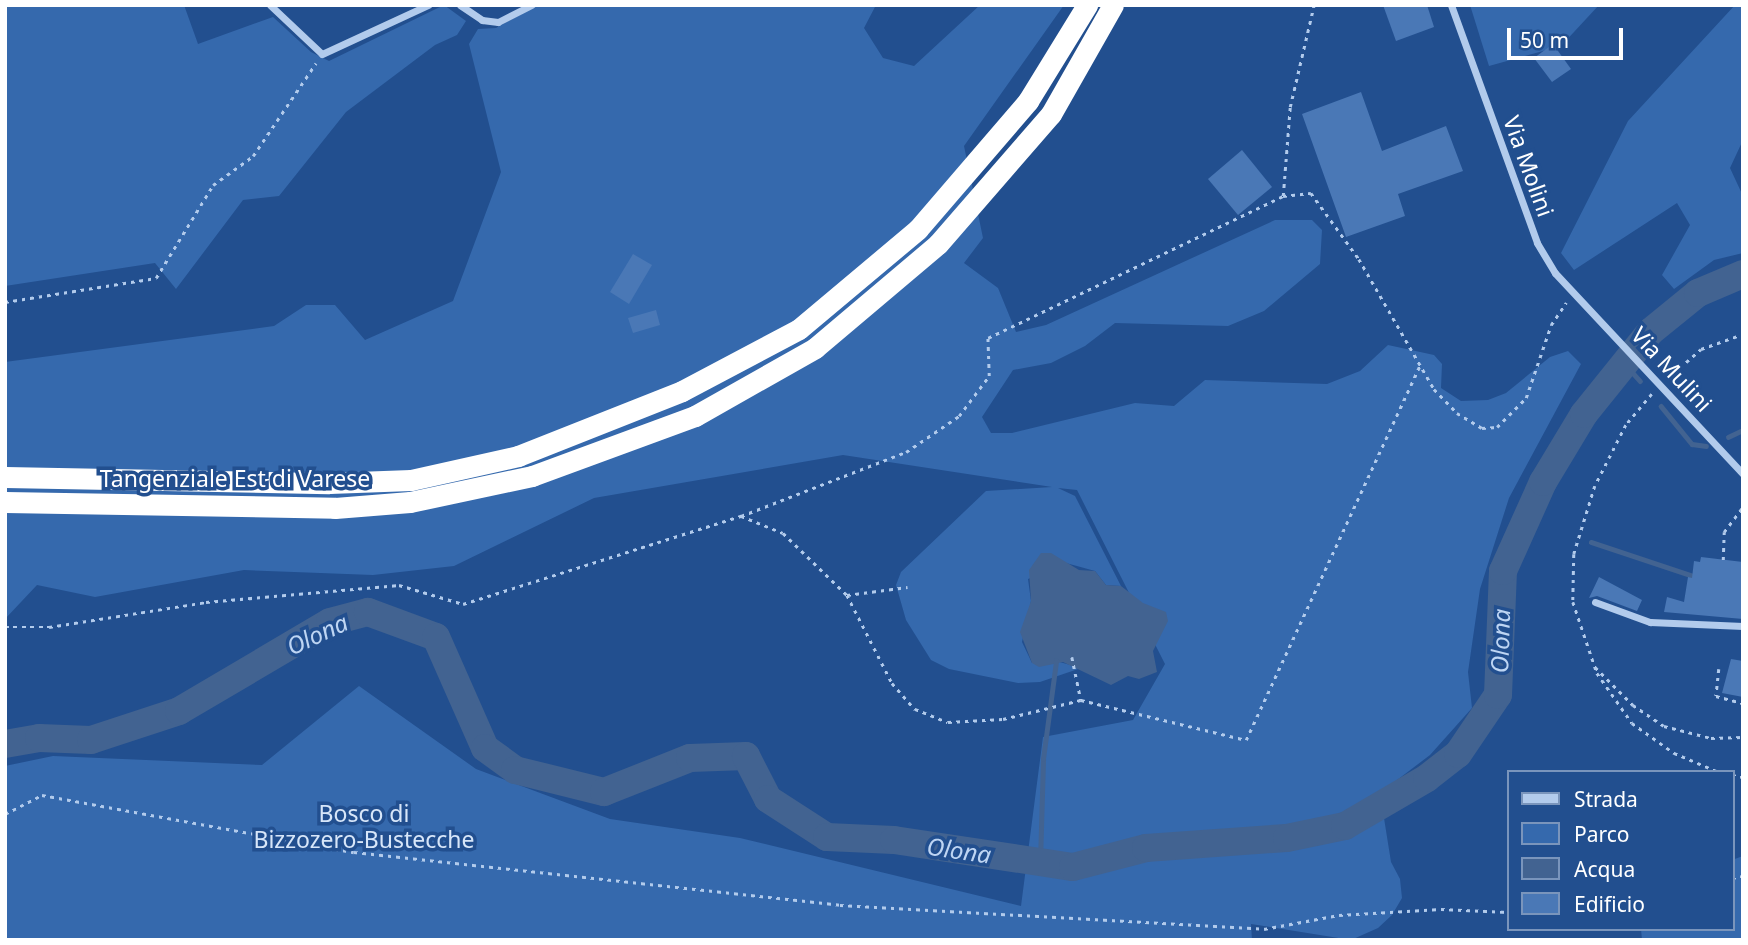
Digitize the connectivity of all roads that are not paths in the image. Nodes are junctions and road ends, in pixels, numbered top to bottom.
1 (270, 5) edge
2 (428, 5) edge
3 (460, 5) edge
4 (531, 5) edge
5 (1087, 5) edge
6 (1114, 5) edge
7 (1451, 5) edge
8 (1601, 322) joint
9 (1743, 474) edge
10 (5, 477) edge
11 (5, 502) edge
12 (1595, 602) dead end
13 (1743, 626) edge

1 - 2 street
3 - 4 street
5 - 10 highway, Tangenziale Est di Varese
6 - 11 highway, Tangenziale Est di Varese
7 - 8 street, Via Molini
8 - 9 street, Via Mulini
12 - 13 street

